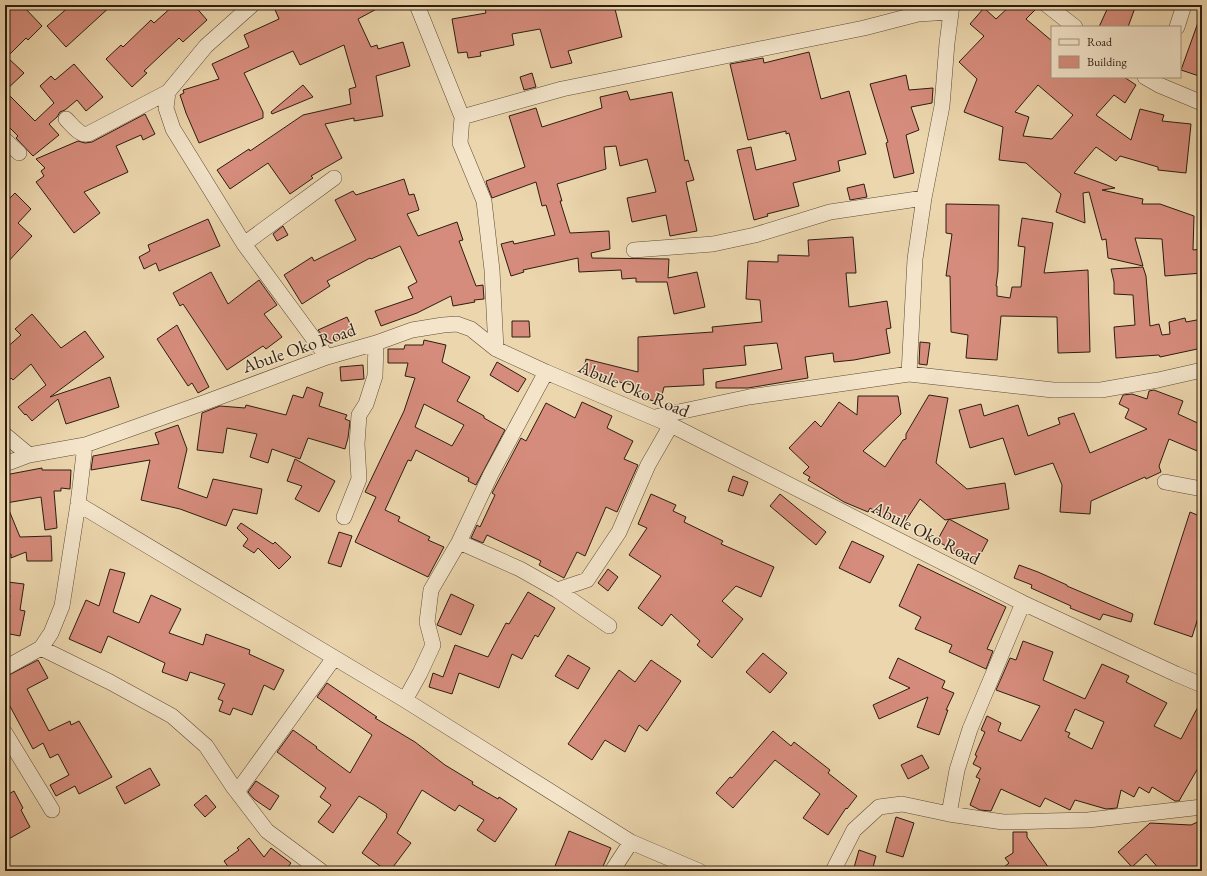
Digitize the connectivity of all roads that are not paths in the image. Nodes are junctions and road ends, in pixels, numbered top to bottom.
1 (252, 5) edge
2 (417, 5) edge
3 (1047, 5) edge
4 (1184, 5) edge
5 (951, 8) edge
6 (1074, 26) edge
7 (1177, 26) edge
8 (1149, 78) edge
9 (1160, 81) edge
10 (168, 92) junction
11 (1202, 103) edge
12 (462, 117) junction
13 (66, 119) dead end
14 (5, 140) edge
15 (19, 153) dead end
16 (334, 178) dead end
17 (924, 198) junction
18 (244, 244) junction
19 (634, 250) dead end
20 (376, 343) junction
21 (496, 349) junction
22 (327, 357) junction
23 (1202, 370) edge
24 (546, 372) junction
25 (909, 374) junction
26 (655, 417) junction
27 (671, 425) junction
28 (5, 435) edge
29 (85, 445) junction
30 (29, 455) junction
31 (5, 464) edge
32 (1165, 482) dead end
33 (1202, 488) edge
34 (78, 504) junction
35 (344, 517) dead end
36 (459, 542) junction
37 (557, 590) junction
38 (1023, 603) junction
39 (609, 626) dead end
40 (41, 648) junction
41 (334, 658) junction
42 (5, 668) edge
43 (1202, 685) edge
44 (405, 700) junction
45 (5, 734) edge
46 (237, 792) junction
47 (1202, 807) edge
48 (52, 810) dead end
49 (949, 814) junction
50 (631, 842) junction
51 (321, 871) edge
52 (612, 871) edge
53 (699, 871) edge
54 (833, 871) edge

1 - 10 street
2 - 12 street
3 - 6 street
4 - 7 street
5 - 12 street
5 - 17 street
8 - 9 street
9 - 11 street
10 - 13 street
10 - 18 street
12 - 21 street
14 - 15 street
16 - 18 street
17 - 19 street
17 - 25 street
18 - 22 street
20 - 21 street, Abule Oko Road
20 - 22 street, Abule Oko Road
20 - 35 street
21 - 24 street, Abule Oko Road
22 - 29 street, Abule Oko Road
23 - 25 street
24 - 26 street, Abule Oko Road
24 - 36 street
25 - 26 street
26 - 27 street, Abule Oko Road
27 - 37 street
27 - 38 street, Abule Oko Road
28 - 30 street
29 - 30 street, Abule Oko Road
29 - 34 street
30 - 31 street, Abule Oko Road
32 - 33 street
34 - 40 street
34 - 41 street
36 - 37 street
36 - 44 street
37 - 39 street
38 - 43 street, Abule Oko Road
38 - 49 street
40 - 42 street
40 - 46 street
41 - 44 street
41 - 46 street
44 - 50 street
45 - 48 street
46 - 51 street
47 - 49 street
49 - 54 street
50 - 52 street
50 - 53 street

